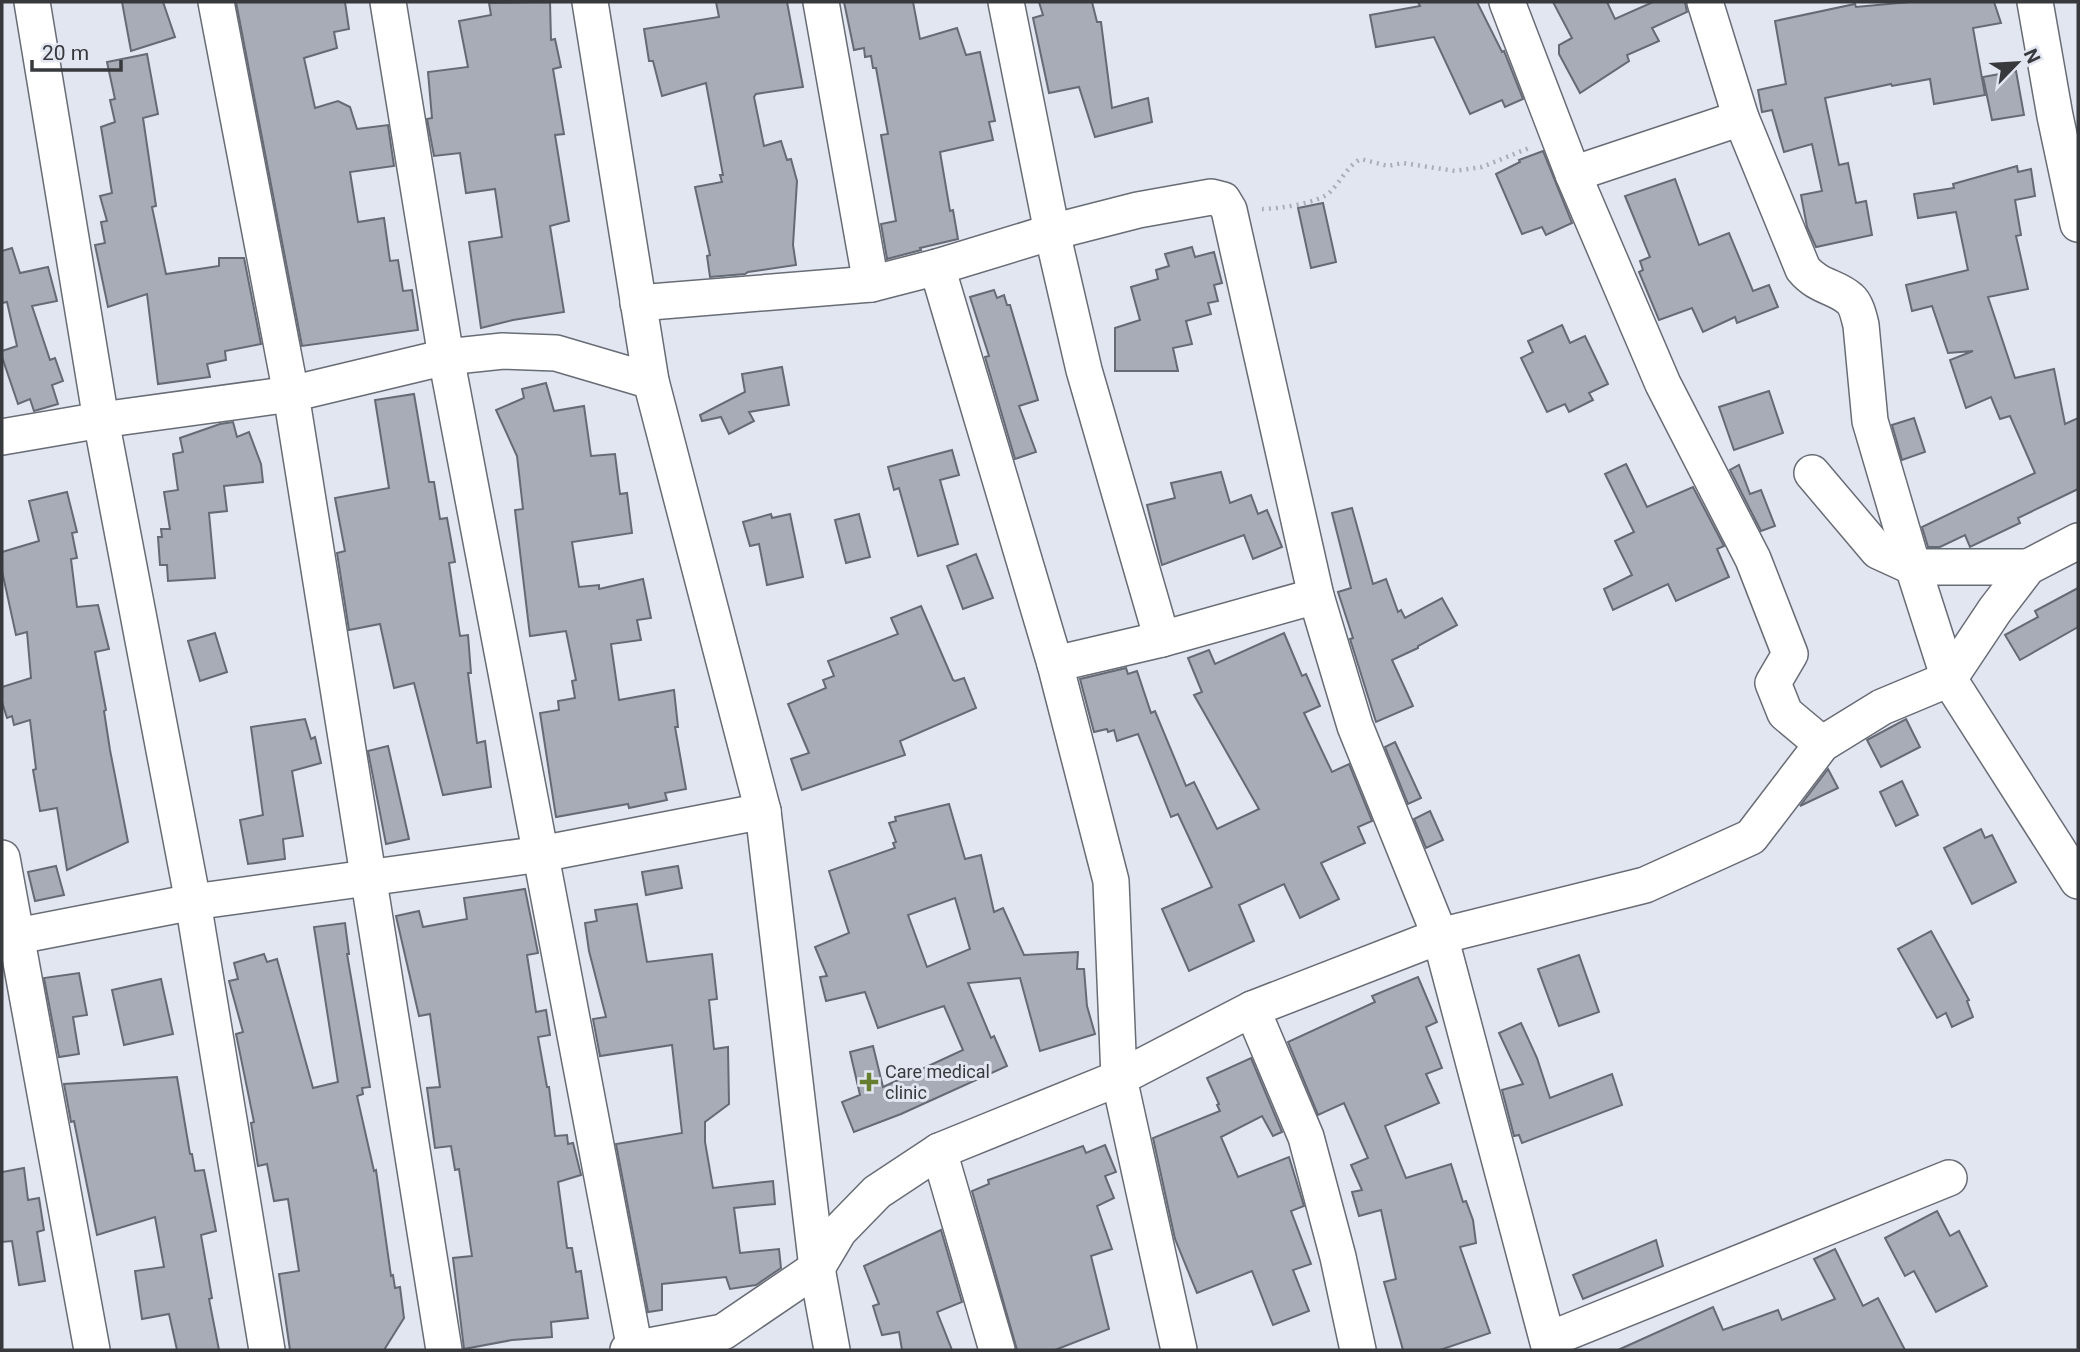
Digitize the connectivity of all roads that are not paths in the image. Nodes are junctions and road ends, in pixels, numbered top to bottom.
1 (32, 2) edge
2 (216, 2) edge
3 (388, 2) edge
4 (590, 2) edge
5 (821, 2) edge
6 (1006, 2) edge
7 (1507, 2) edge
8 (1705, 2) edge
9 (2035, 2) edge
10 (1741, 118) junction
11 (1573, 174) junction
12 (2078, 224) edge
13 (1052, 232) junction
14 (937, 267) junction
15 (871, 284) junction
16 (638, 303) junction
17 (446, 357) junction
18 (651, 381) junction
19 (291, 394) junction
20 (101, 420) junction
21 (2, 437) edge
22 (1812, 473) dead end
23 (2078, 541) edge
24 (1913, 567) junction
25 (2028, 567) junction
26 (1316, 596) junction
27 (1162, 639) junction
28 (1055, 664) junction
29 (1949, 680) junction
30 (1822, 744) junction
31 (763, 811) junction
32 (541, 854) junction
33 (2, 858) edge
34 (368, 879) junction
35 (2078, 881) edge
36 (193, 902) junction
37 (1440, 936) junction
38 (9, 938) edge
39 (1252, 1009) junction
40 (1119, 1078) junction
41 (939, 1150) junction
42 (1949, 1178) dead end
43 (817, 1268) junction
44 (1549, 1345) edge
45 (92, 1350) edge
46 (267, 1350) edge
47 (444, 1350) edge
48 (633, 1350) edge
49 (832, 1350) edge
50 (997, 1350) edge
51 (1179, 1350) edge
52 (1358, 1350) edge

1 - 20 street
2 - 19 street
3 - 17 street
4 - 16 street
5 - 15 street
6 - 13 street
7 - 11 street
8 - 10 street
9 - 12 street
10 - 11 street
10 - 24 street
11 - 30 street
13 - 14 street
13 - 26 street
13 - 27 street
14 - 15 street
14 - 28 street
15 - 16 street
16 - 18 street
17 - 18 street
17 - 19 street
17 - 32 street
18 - 31 street
19 - 20 street
19 - 34 street
20 - 21 street
20 - 36 street
22 - 24 street
23 - 25 street
24 - 25 street
24 - 29 street
25 - 29 street
26 - 27 street
26 - 37 street
27 - 28 street
28 - 40 street
29 - 30 street
29 - 35 street
30 - 37 street
31 - 32 street
31 - 43 street
32 - 34 street
32 - 48 street
33 - 38 street
34 - 36 street
34 - 47 street
36 - 38 street
36 - 46 street
37 - 39 street
37 - 44 street
38 - 45 street
39 - 40 street
39 - 52 street
40 - 41 street
40 - 51 street
41 - 43 street
41 - 50 street
42 - 44 street
43 - 48 street
43 - 49 street

